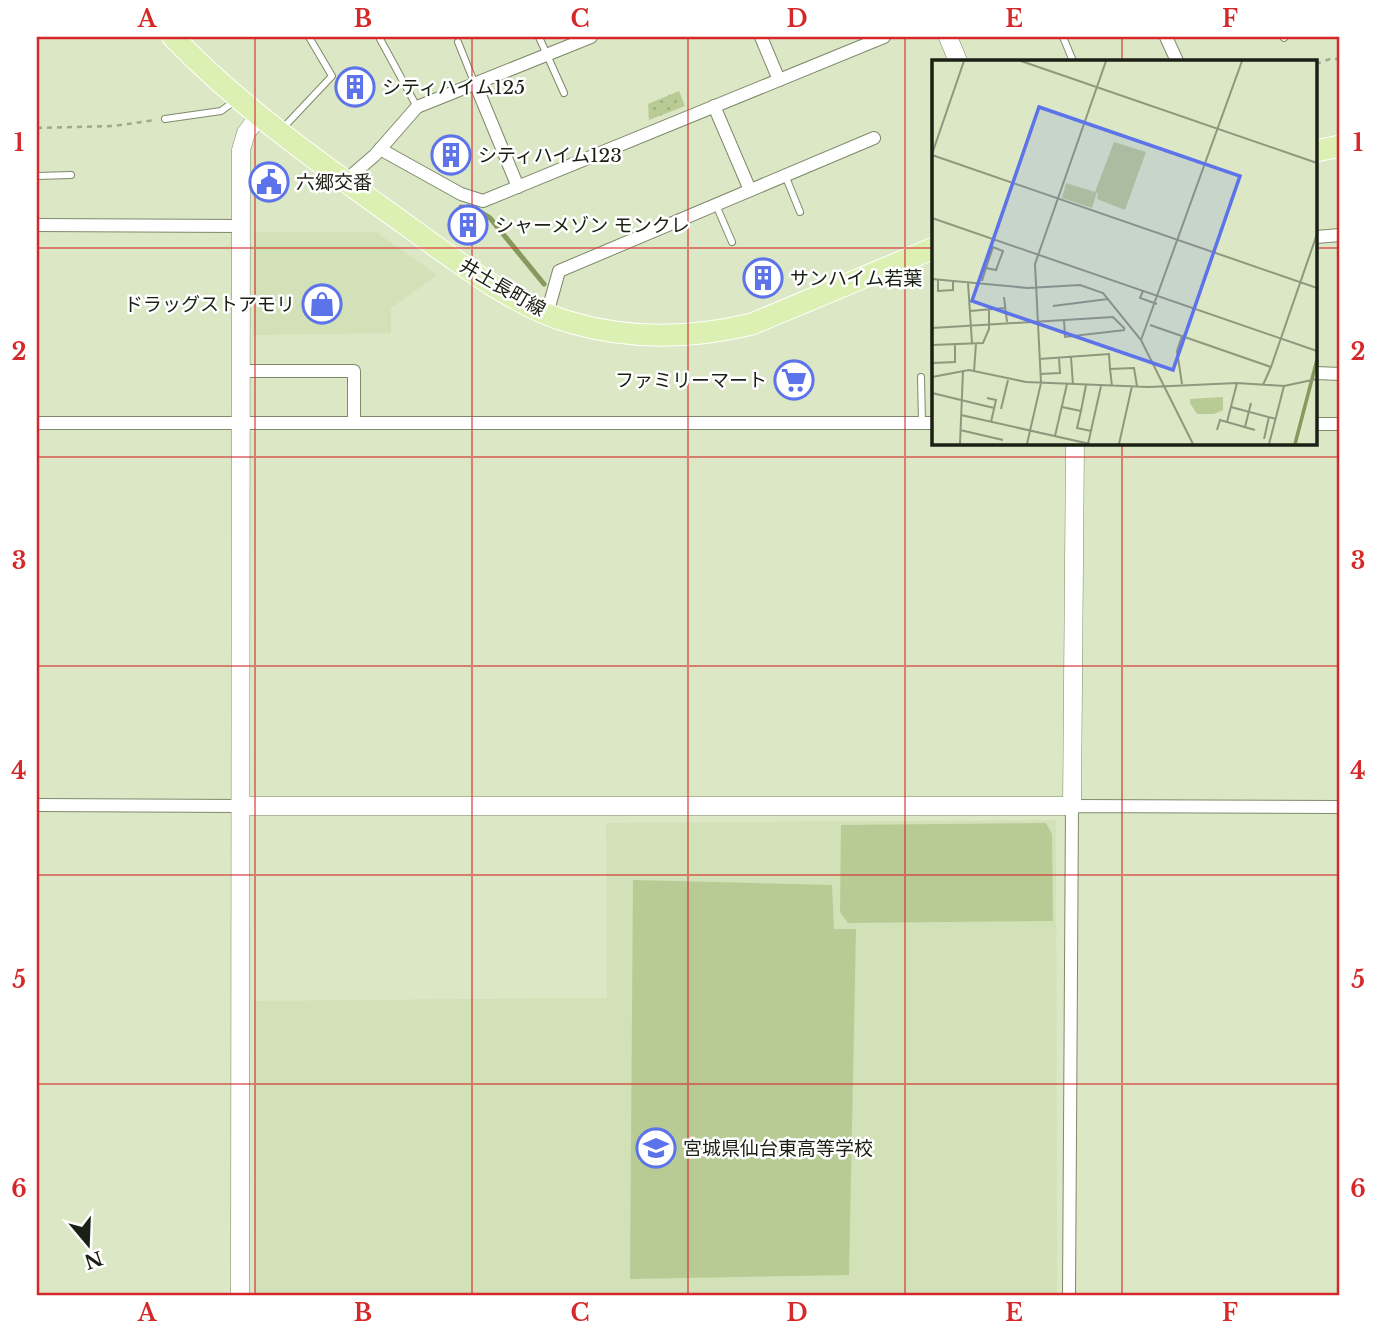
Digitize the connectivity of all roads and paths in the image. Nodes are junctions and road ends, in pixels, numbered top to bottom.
1 (173, 37) edge
2 (309, 37) edge
3 (379, 37) edge
4 (539, 37) edge
5 (591, 37) edge
6 (761, 37) edge
7 (884, 37) edge
8 (948, 37) edge
9 (1063, 37) edge
10 (1166, 37) edge
11 (458, 42) dead end
12 (547, 54) junction
13 (1340, 59) edge
14 (958, 60) edge
15 (1073, 60) edge
16 (1177, 60) edge
17 (1318, 63) edge
18 (779, 80) junction
19 (475, 83) junction
20 (564, 93) dead end
21 (239, 98) junction
22 (714, 106) junction
23 (416, 107) junction
24 (259, 116) junction
25 (165, 119) joint
26 (37, 128) edge
27 (279, 131) junction
28 (874, 138) dead end
29 (1340, 146) edge
30 (380, 149) junction
31 (1318, 151) edge
32 (71, 175) dead end
33 (785, 175) junction
34 (37, 176) edge
35 (345, 181) junction
36 (518, 187) junction
37 (750, 190) junction
38 (716, 205) junction
39 (800, 212) dead end
40 (37, 225) edge
41 (241, 226) junction
42 (1340, 235) edge
43 (1318, 237) edge
44 (732, 242) dead end
45 (932, 249) edge
46 (547, 314) junction
47 (241, 371) junction
48 (1318, 373) edge
49 (1340, 374) edge
50 (921, 377) dead end
51 (37, 423) edge
52 (240, 423) junction
53 (354, 423) junction
54 (928, 423) edge
55 (1318, 424) edge
56 (1340, 424) edge
57 (1075, 444) edge
58 (37, 806) edge
59 (240, 806) junction
60 (1072, 806) junction
61 (1340, 807) edge
62 (240, 1295) edge
63 (1069, 1295) edge

1 - 21 main road, 井土長町線
2 - 27 lane
3 - 23 lane
4 - 12 lane
5 - 12 street
6 - 18 street
7 - 18 street
8 - 14 street
9 - 15 lane
10 - 16 street
11 - 19 lane
12 - 19 street
12 - 20 lane
13 - 17 path
18 - 22 street
19 - 23 street
19 - 36 street
21 - 24 main road, 井土長町線
21 - 25 lane
22 - 36 street
22 - 37 street
23 - 30 street
24 - 27 main road, 井土長町線
24 - 41 street
25 - 26 path
27 - 35 main road, 井土長町線
28 - 33 street
29 - 31 main road
30 - 35 street
30 - 36 street
32 - 34 lane
33 - 37 street
33 - 39 lane
35 - 46 main road, 井土長町線
37 - 38 street
38 - 44 lane
38 - 46 street
40 - 41 street
41 - 47 street
42 - 43 street
45 - 46 main road, 井土長町線
47 - 52 street
47 - 53 street
48 - 49 street
50 - 54 lane
51 - 52 street
52 - 53 street
52 - 59 street
53 - 54 street
55 - 56 street
57 - 60 street
58 - 59 street
59 - 60 street
59 - 62 street
60 - 61 street
60 - 63 street

